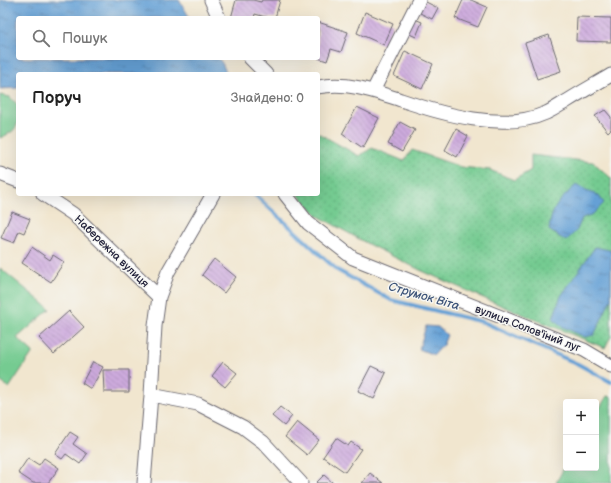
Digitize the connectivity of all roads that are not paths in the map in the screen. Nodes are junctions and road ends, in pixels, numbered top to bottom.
1 (211, 0) edge
2 (418, 0) edge
3 (218, 16) edge
4 (252, 60) edge
5 (264, 72) edge
6 (611, 75) edge
7 (320, 87) edge
8 (373, 91) junction
9 (0, 174) edge
10 (16, 180) edge
11 (46, 196) edge
12 (212, 196) edge
13 (287, 196) edge
14 (159, 297) junction
15 (611, 366) edge
16 (151, 395) junction
17 (144, 483) edge
18 (301, 483) edge

1 - 3 street
2 - 8 street
4 - 5 street
6 - 8 street
7 - 8 street
9 - 10 street
11 - 14 street, Набережна вулиця
12 - 14 street
13 - 15 street, вулиця Солов'їний луг
14 - 16 street
16 - 17 street
16 - 18 street

